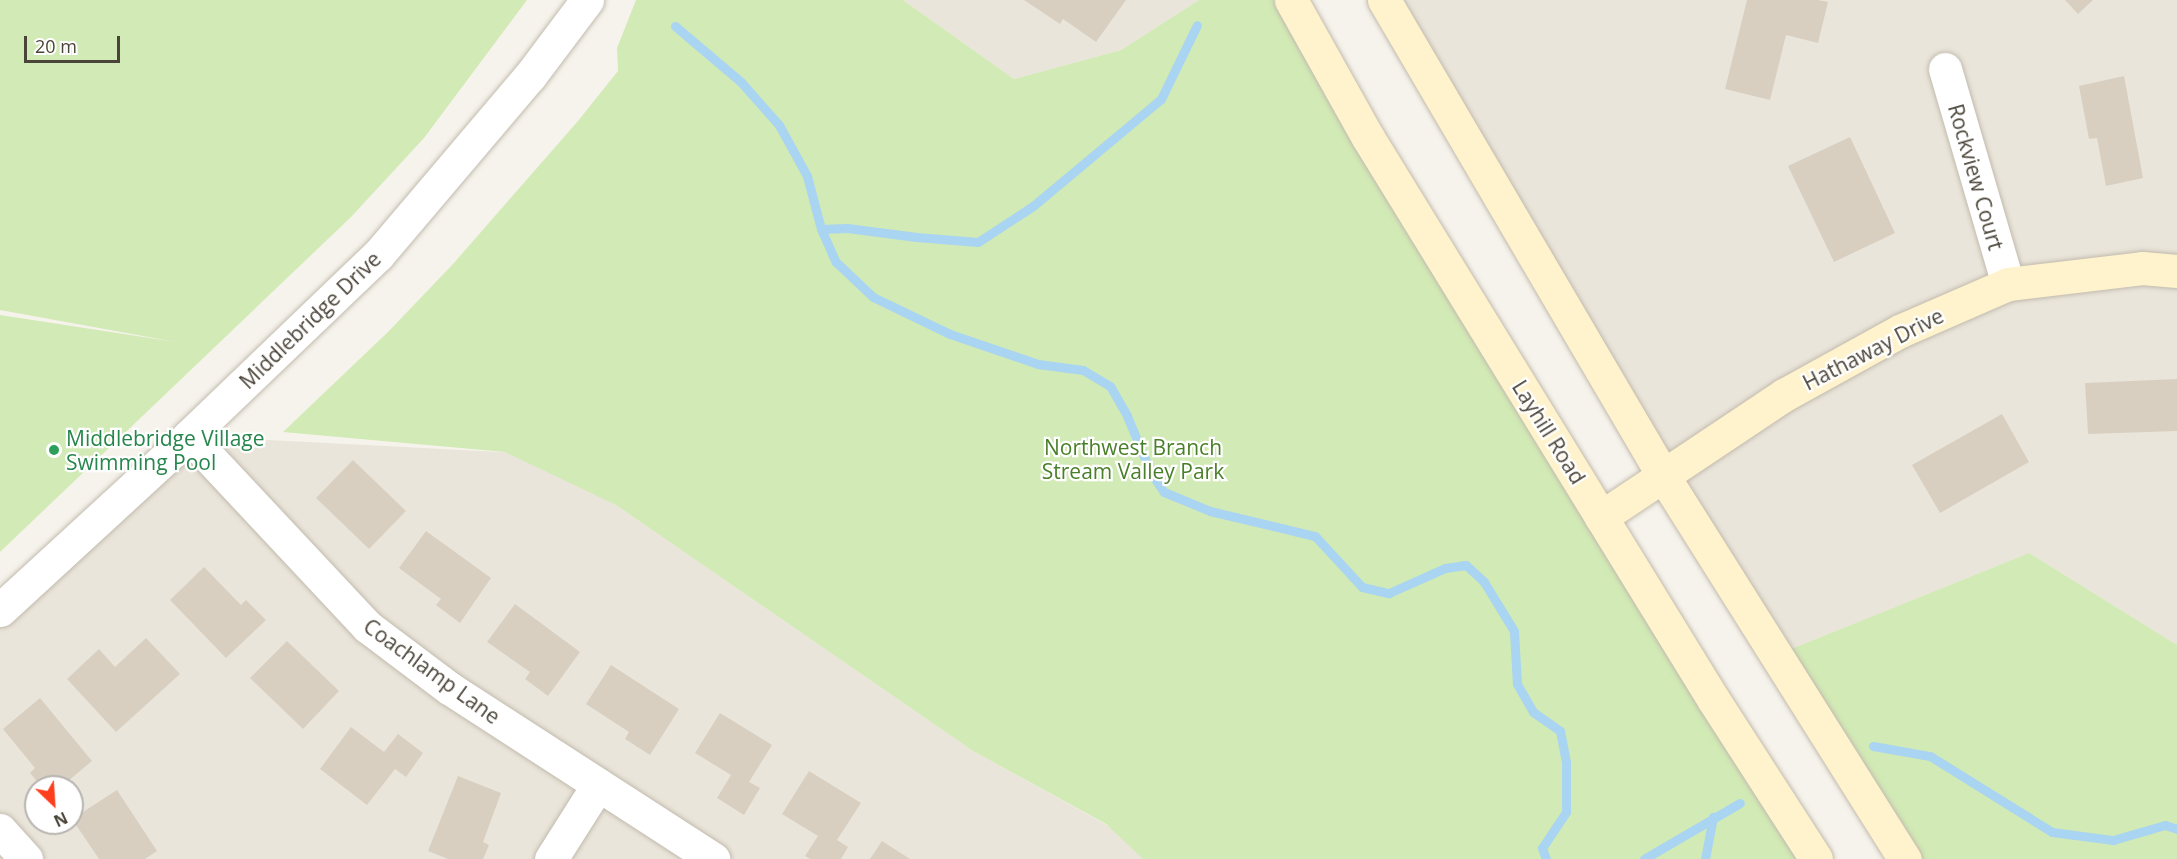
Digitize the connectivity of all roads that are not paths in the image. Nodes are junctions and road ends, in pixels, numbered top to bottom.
1 (587, 0) edge
2 (1291, 0) edge
3 (1384, 0) edge
4 (1945, 69) dead end
5 (2177, 271) edge
6 (2008, 285) junction
7 (189, 436) junction
8 (1664, 477) junction
9 (1601, 517) junction
10 (0, 610) edge
11 (598, 785) junction
12 (0, 830) edge
13 (26, 859) edge
14 (551, 859) edge
15 (713, 859) edge
16 (1816, 859) edge
17 (1905, 859) edge

1 - 7 street, Middlebridge Drive
2 - 9 main road, Layhill Road
3 - 8 main road
4 - 6 street, Rockview Court
5 - 6 main road, Hathaway Drive
6 - 8 main road, Hathaway Drive
7 - 10 street, Middlebridge Drive
7 - 11 street, Coachlamp Lane
8 - 9 main road, Hathaway Drive
8 - 17 main road
9 - 16 main road, Layhill Road
11 - 14 street
11 - 15 street, Coachlamp Lane
12 - 13 street

